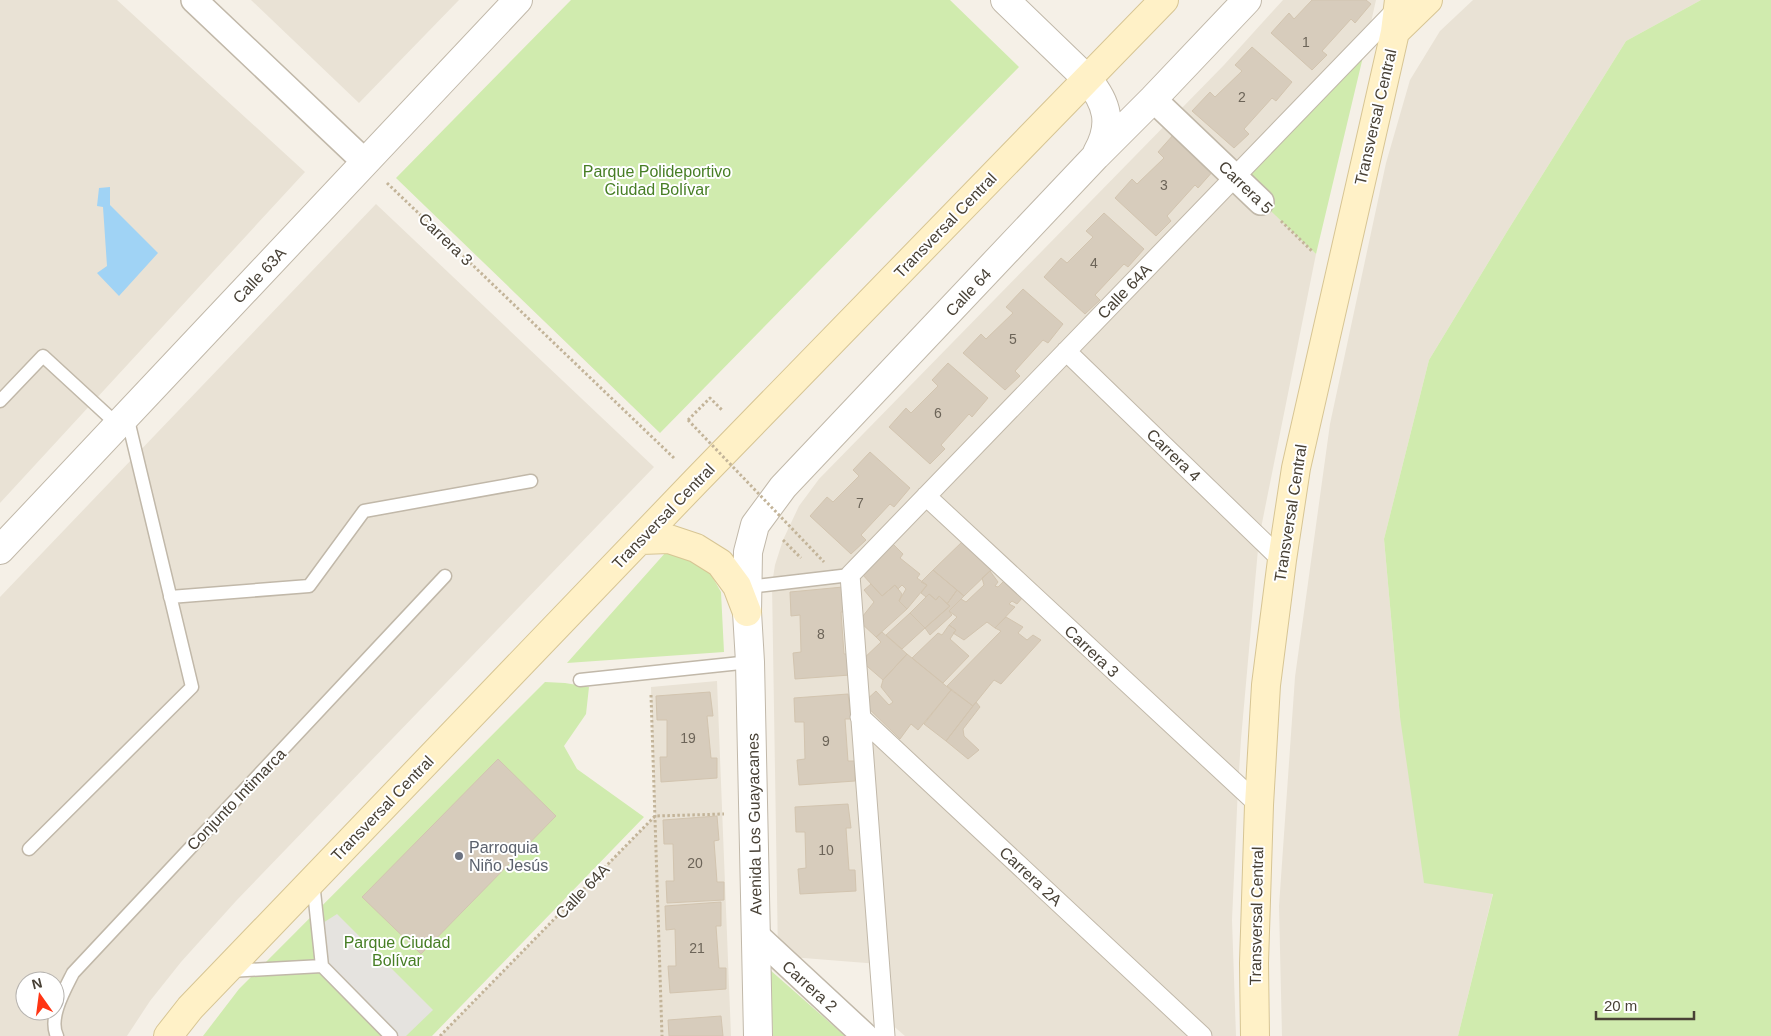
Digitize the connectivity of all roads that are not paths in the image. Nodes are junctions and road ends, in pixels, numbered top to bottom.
1 (194, 0) edge
2 (518, 0) edge
3 (1005, 0) edge
4 (1164, 0) edge
5 (1247, 0) edge
6 (1428, 0) edge
7 (1397, 13) edge
8 (1087, 78) junction
9 (1153, 99) junction
10 (1096, 156) junction
11 (365, 162) junction
12 (1235, 176) junction
13 (1261, 202) road end
14 (1066, 351) junction
15 (0, 401) edge
16 (122, 420) junction
17 (531, 481) dead end
18 (926, 496) junction
19 (641, 540) junction
20 (0, 550) edge
21 (1282, 560) junction
22 (850, 575) junction
23 (445, 576) dead end
24 (170, 597) junction
25 (748, 600) junction
26 (750, 662) junction
27 (580, 680) dead end
28 (860, 717) junction
29 (1259, 806) junction
30 (29, 849) dead end
31 (313, 879) junction
32 (756, 935) junction
33 (322, 966) junction
34 (224, 972) junction
35 (57, 1036) edge
36 (168, 1036) edge
37 (391, 1036) edge
38 (758, 1036) edge
39 (865, 1036) edge
40 (884, 1036) edge
41 (1202, 1036) edge
42 (1255, 1036) edge

1 - 11 street
2 - 11 street, Calle 63A
3 - 8 street
4 - 8 main road, Transversal Central
5 - 9 street, Calle 64
6 - 7 main road
7 - 12 street, Calle 64A
7 - 21 main road, Transversal Central
8 - 10 street
8 - 19 main road, Transversal Central
9 - 10 street, Calle 64
9 - 12 street, Carrera 5
10 - 25 street, Calle 64
11 - 16 street, Calle 63A
12 - 13 street, Carrera 5
12 - 14 street, Calle 64A
14 - 18 street, Calle 64A
14 - 21 street, Carrera 4
15 - 16 lane
16 - 20 street, Calle 63A
16 - 24 lane
17 - 24 lane
18 - 22 street, Calle 64A
18 - 29 street, Carrera 3
19 - 25 main road
19 - 31 main road, Transversal Central
21 - 29 main road, Transversal Central
22 - 25 lane
22 - 28 street
23 - 35 lane, Conjunto Intimarca
24 - 30 lane
25 - 26 street, Avenida Los Guayacanes
26 - 27 lane
26 - 32 street, Avenida Los Guayacanes
28 - 40 street
28 - 41 street, Carrera 2A
29 - 42 main road, Transversal Central
31 - 33 lane
31 - 34 main road, Transversal Central
32 - 38 street, Avenida Los Guayacanes
32 - 39 street, Carrera 2
33 - 34 lane
33 - 37 lane
34 - 36 main road, Transversal Central

